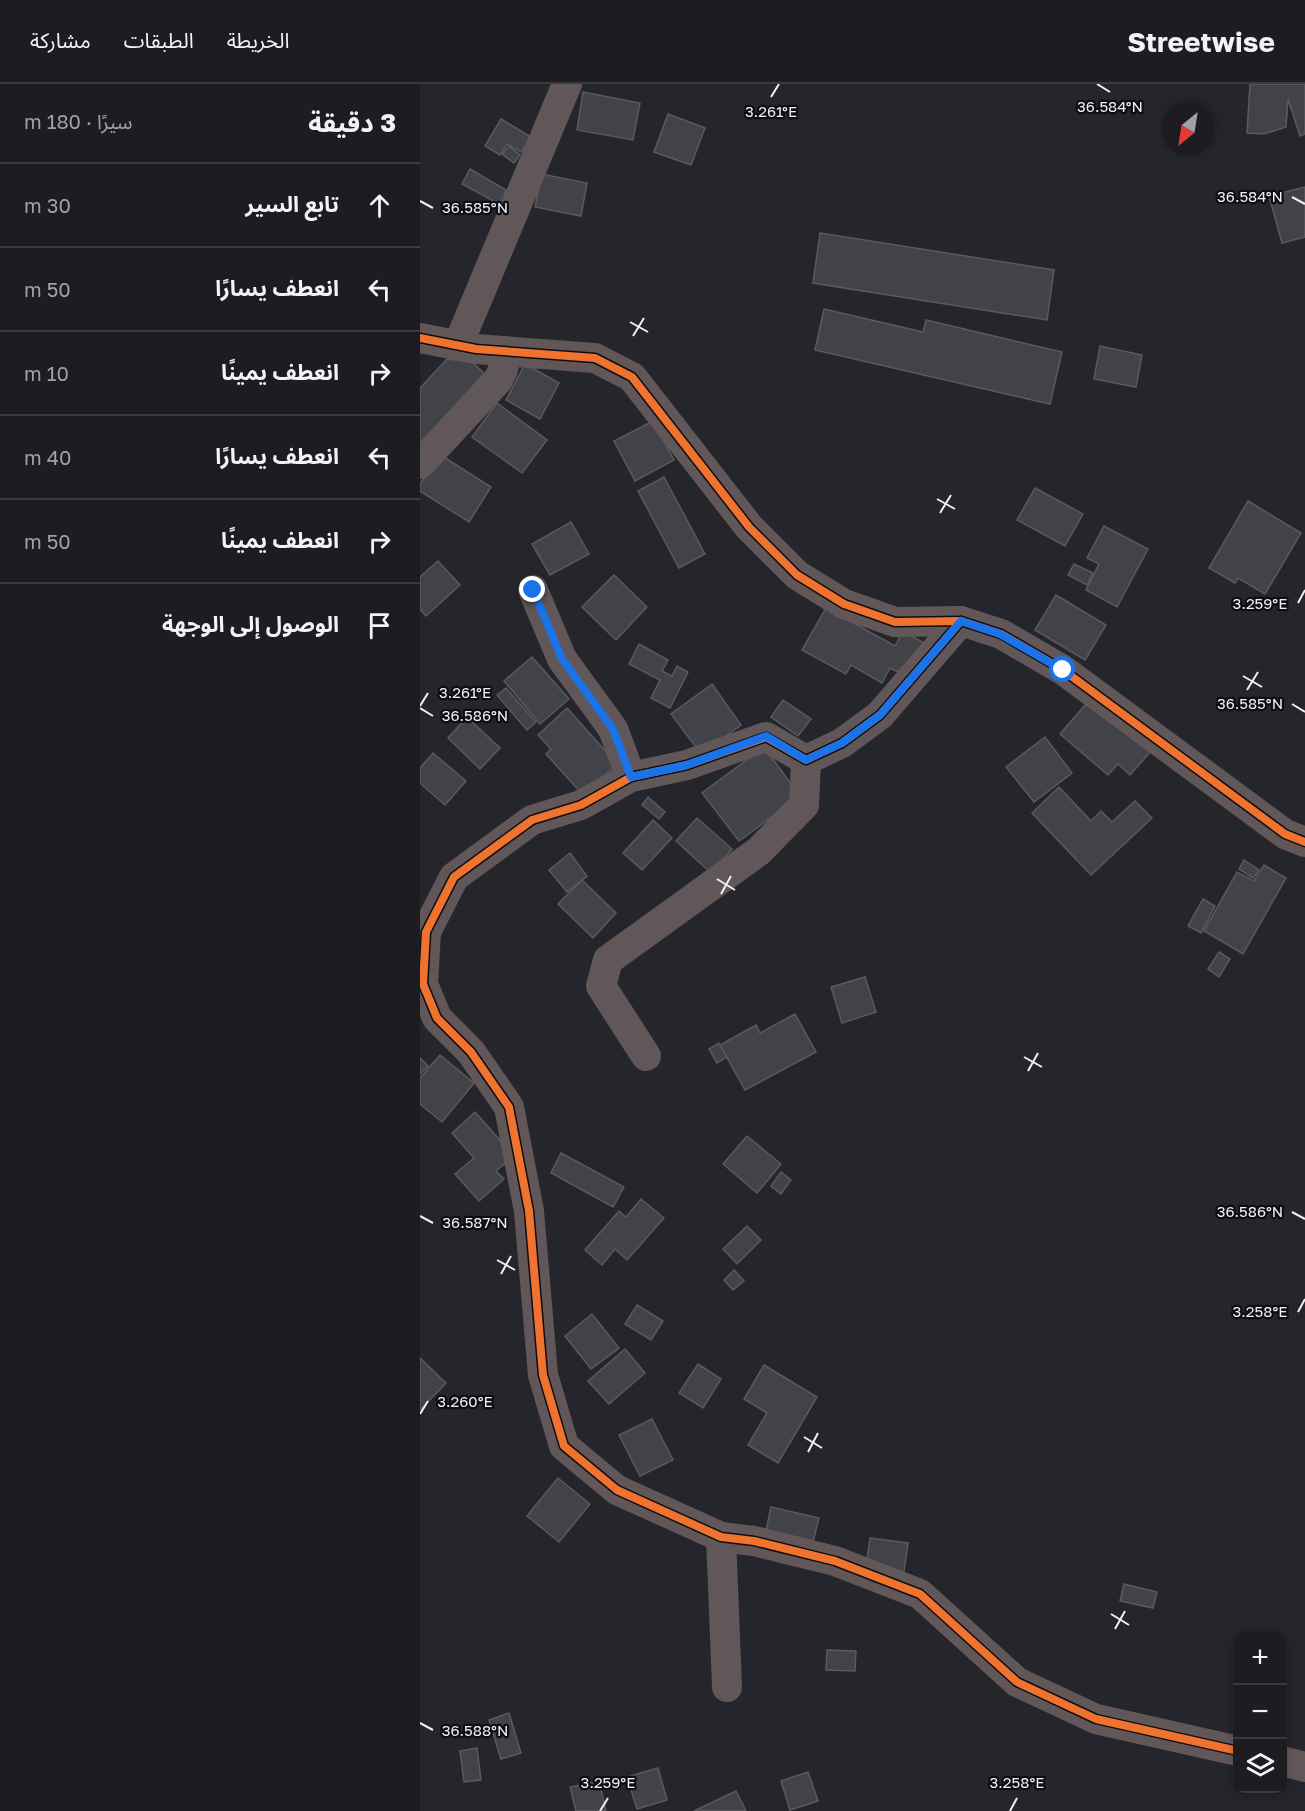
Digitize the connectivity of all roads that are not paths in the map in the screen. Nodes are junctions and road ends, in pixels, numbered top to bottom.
1 (567, 84) edge
2 (420, 338) edge
3 (458, 345) junction
4 (506, 351) junction
5 (420, 464) edge
6 (533, 590) dead end
7 (961, 621) junction
8 (806, 760) junction
9 (631, 777) junction
10 (1305, 842) edge
11 (422, 984) edge
12 (646, 1056) dead end
13 (721, 1537) junction
14 (727, 1687) dead end
15 (1233, 1750) edge
16 (1287, 1762) edge
17 (1305, 1767) edge

1 - 3 street
2 - 3 street
3 - 4 street
4 - 5 street
4 - 7 street
6 - 9 street
7 - 8 street
7 - 10 street
8 - 9 street
8 - 12 street
9 - 11 street
11 - 13 street
13 - 14 street
13 - 15 street
16 - 17 street

